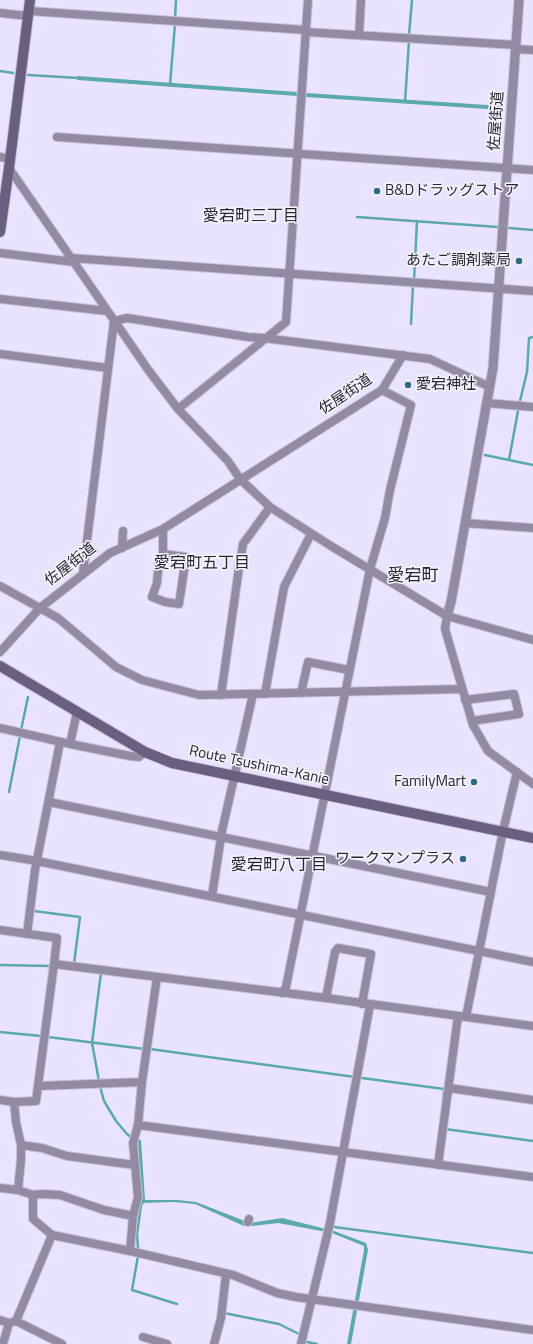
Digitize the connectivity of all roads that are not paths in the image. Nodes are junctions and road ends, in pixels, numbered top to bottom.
1 (30, 0) edge
2 (308, 0) edge
3 (361, 0) edge
4 (519, 0) edge
5 (0, 13) edge
6 (28, 14) junction
7 (306, 31) junction
8 (359, 35) junction
9 (516, 47) junction
10 (533, 50) edge
11 (57, 137) dead end
12 (297, 154) junction
13 (4, 159) edge
14 (507, 168) junction
15 (533, 170) edge
16 (0, 232) edge
17 (0, 253) edge
18 (73, 260) junction
19 (288, 274) junction
20 (499, 289) junction
21 (533, 291) edge
22 (0, 299) edge
23 (107, 311) junction
24 (114, 321) junction
25 (264, 338) junction
26 (0, 354) edge
27 (403, 355) junction
28 (108, 368) junction
29 (490, 387) junction
30 (382, 390) junction
31 (487, 403) junction
32 (533, 407) edge
33 (178, 409) junction
34 (240, 479) junction
35 (270, 507) junction
36 (465, 522) junction
37 (533, 528) edge
38 (163, 529) junction
39 (124, 532) dead end
40 (311, 534) junction
41 (122, 548) junction
42 (163, 554) junction
43 (370, 569) junction
44 (83, 573) junction
45 (0, 586) edge
46 (40, 608) junction
47 (447, 616) junction
48 (533, 640) edge
49 (0, 652) edge
50 (0, 666) edge
51 (349, 670) junction
52 (462, 690) junction
53 (344, 692) junction
54 (301, 693) junction
55 (253, 694) junction
56 (265, 694) junction
57 (221, 695) junction
58 (465, 700) junction
59 (77, 712) junction
60 (472, 721) junction
61 (0, 728) edge
62 (60, 742) junction
63 (70, 744) junction
64 (145, 752) junction
65 (517, 772) junction
66 (235, 776) junction
67 (533, 784) edge
68 (325, 796) junction
69 (49, 802) junction
70 (503, 831) junction
71 (222, 837) junction
72 (533, 838) edge
73 (0, 855) edge
74 (313, 855) junction
75 (37, 861) junction
76 (491, 892) junction
77 (212, 896) junction
78 (301, 914) junction
79 (0, 930) edge
80 (27, 934) junction
81 (479, 951) junction
82 (533, 962) edge
83 (54, 964) junction
84 (157, 977) junction
85 (282, 993) junction
86 (326, 998) junction
87 (366, 1004) junction
88 (462, 1017) junction
89 (533, 1026) edge
90 (142, 1082) junction
91 (39, 1086) junction
92 (448, 1088) junction
93 (0, 1100) edge
94 (533, 1100) edge
95 (14, 1102) junction
96 (138, 1125) junction
97 (20, 1145) junction
98 (344, 1152) junction
99 (135, 1165) junction
100 (438, 1165) junction
101 (533, 1177) edge
102 (0, 1188) edge
103 (18, 1190) junction
104 (33, 1195) junction
105 (133, 1216) junction
106 (52, 1235) junction
107 (130, 1251) junction
108 (226, 1274) junction
109 (312, 1300) junction
110 (0, 1320) edge
111 (12, 1322) junction
112 (533, 1330) edge
113 (143, 1337) dead end
114 (4, 1344) edge
115 (62, 1344) edge
116 (167, 1344) edge
117 (214, 1344) edge
118 (301, 1344) edge

1 - 6 main road
2 - 7 street
3 - 8 street
4 - 9 street, 佐屋街道
5 - 6 street
6 - 7 street
6 - 13 main road
7 - 8 street
7 - 12 street
8 - 9 street
9 - 10 street
9 - 14 street, 佐屋街道
11 - 12 street
12 - 14 street
12 - 19 street
13 - 16 main road
13 - 18 street
14 - 15 street
14 - 20 street, 佐屋街道
17 - 18 street
18 - 19 street
18 - 23 street
19 - 20 street
19 - 25 street
20 - 21 street
20 - 29 street, 佐屋街道
22 - 23 street
23 - 24 street
24 - 25 street
24 - 28 street
24 - 33 street
25 - 27 street
25 - 33 street
26 - 28 street
27 - 29 street
27 - 30 street, 佐屋街道
28 - 44 street
29 - 31 street, 佐屋街道
30 - 34 street, 佐屋街道
30 - 43 street
31 - 32 street
31 - 36 street, 佐屋街道
33 - 34 street
34 - 35 street
34 - 38 street, 佐屋街道
35 - 40 street
35 - 57 street
36 - 37 street
36 - 47 street, 佐屋街道
38 - 41 street, 佐屋街道
38 - 42 street
39 - 41 street
40 - 43 street
40 - 56 street
41 - 44 street, 佐屋街道
42 - 42 street
43 - 47 street
43 - 51 street
44 - 46 street, 佐屋街道
45 - 46 street
46 - 49 street, 佐屋街道
46 - 57 street
47 - 48 street
47 - 52 street
50 - 59 main road, Route Tsushima-Kanie
51 - 53 street
51 - 54 street
52 - 53 street
52 - 58 street
53 - 54 street
53 - 68 street
54 - 56 street
55 - 56 street
55 - 57 street
55 - 66 street
58 - 60 street
58 - 60 street
59 - 63 street
59 - 64 main road, Route Tsushima-Kanie
60 - 65 street
61 - 62 street
62 - 63 street
62 - 69 street
63 - 64 street
64 - 66 main road, Route Tsushima-Kanie
65 - 67 street
65 - 70 street
66 - 68 main road, Route Tsushima-Kanie
66 - 71 street
68 - 70 main road, Route Tsushima-Kanie
68 - 74 street
69 - 71 street
69 - 75 street
70 - 72 main road, Route Tsushima-Kanie
70 - 76 street
71 - 74 street
71 - 77 street
73 - 75 street
74 - 76 street
74 - 78 street
75 - 77 street
75 - 80 street
76 - 81 street
77 - 78 street
78 - 81 street
78 - 85 street
79 - 80 street
80 - 83 street
81 - 82 street
81 - 88 street
83 - 84 street
83 - 91 street
84 - 85 street
84 - 90 street
85 - 86 street
86 - 87 street
86 - 87 street
87 - 88 street
87 - 98 street
88 - 89 street
88 - 92 street
90 - 91 street
90 - 96 street
91 - 95 street
92 - 94 street
92 - 100 street
93 - 95 street
95 - 97 street
96 - 98 street
96 - 99 street
97 - 99 street
97 - 103 street
98 - 100 street
98 - 109 street
99 - 105 street
100 - 101 street
102 - 103 street
103 - 104 street
104 - 105 street
104 - 106 street
105 - 107 street
106 - 107 street
106 - 111 street
107 - 108 street
108 - 109 street
108 - 117 street
109 - 112 street
109 - 118 street
110 - 111 street
111 - 114 street
111 - 115 street
113 - 116 street

